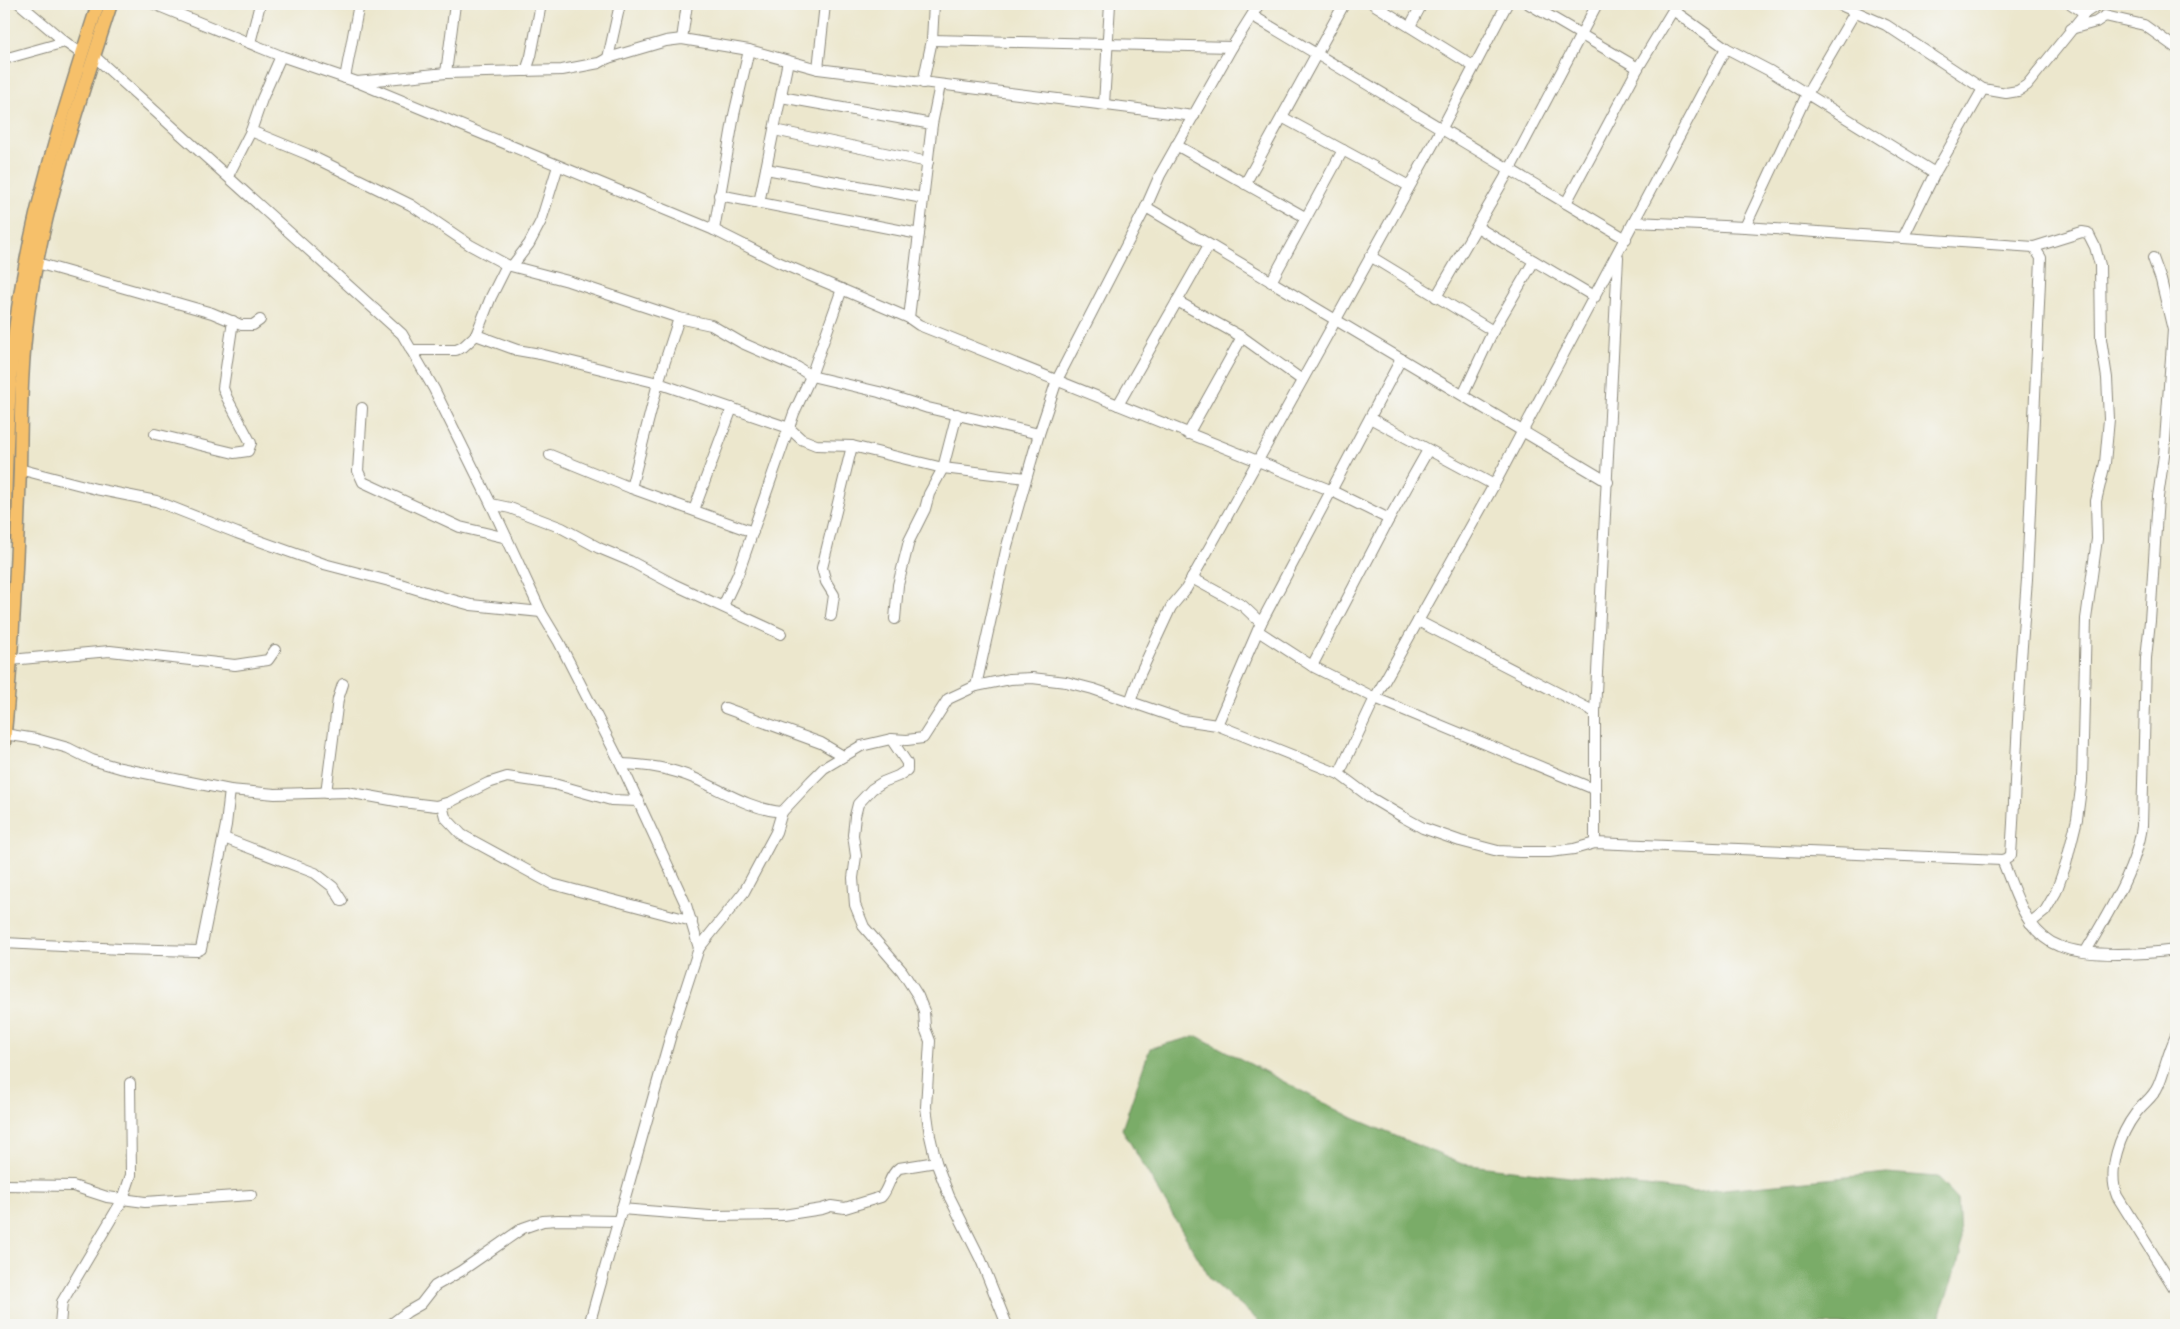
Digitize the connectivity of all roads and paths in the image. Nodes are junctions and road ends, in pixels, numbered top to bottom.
1 (20, 4) edge
2 (98, 4) edge
3 (111, 4) edge
4 (154, 4) edge
5 (260, 4) edge
6 (359, 4) edge
7 (455, 4) edge
8 (541, 4) edge
9 (620, 4) edge
10 (687, 4) edge
11 (826, 4) edge
12 (934, 4) edge
13 (1110, 4) edge
14 (1259, 4) edge
15 (1344, 4) edge
16 (1373, 4) edge
17 (1422, 4) edge
18 (1507, 4) edge
19 (1529, 4) edge
20 (1598, 4) edge
21 (1838, 4) edge
22 (2071, 4) edge
23 (2099, 4) edge
24 (1675, 7) edge
25 (1855, 12) junction
26 (2084, 13) junction
27 (1253, 16) junction
28 (2105, 16) junction
29 (1410, 26) junction
30 (2071, 29) junction
31 (1581, 34) junction
32 (682, 39) junction
33 (932, 40) junction
34 (65, 42) junction
35 (250, 44) junction
36 (1109, 45) junction
37 (1232, 47) junction
38 (1726, 48) junction
39 (2176, 48) edge
40 (749, 50) junction
41 (1316, 54) junction
42 (88, 55) junction
43 (281, 56) junction
44 (608, 58) junction
45 (4, 59) edge
46 (788, 61) junction
47 (1473, 66) junction
48 (1638, 68) junction
49 (818, 69) junction
50 (526, 71) junction
51 (446, 73) junction
52 (346, 78) junction
53 (357, 82) junction
54 (923, 83) junction
55 (940, 86) junction
56 (1983, 89) junction
57 (1807, 94) junction
58 (781, 97) junction
59 (1104, 104) junction
60 (1194, 116) junction
61 (1282, 117) junction
62 (932, 124) junction
63 (1442, 128) junction
64 (774, 130) junction
65 (251, 131) junction
66 (1176, 145) junction
67 (1343, 150) junction
68 (928, 162) junction
69 (558, 166) junction
70 (766, 169) junction
71 (1510, 169) junction
72 (1935, 173) junction
73 (228, 176) junction
74 (1245, 184) junction
75 (1409, 186) junction
76 (720, 195) junction
77 (923, 198) junction
78 (759, 203) junction
79 (1566, 203) junction
80 (1146, 207) junction
81 (1305, 217) junction
82 (1635, 222) junction
83 (1477, 226) junction
84 (1745, 227) junction
85 (714, 230) junction
86 (919, 234) junction
87 (1903, 238) junction
88 (1626, 239) junction
89 (1209, 245) junction
90 (2034, 247) junction
91 (1619, 252) junction
92 (1370, 256) junction
93 (2153, 258) dead end
94 (31, 261) junction
95 (1534, 261) junction
96 (509, 266) junction
97 (1271, 282) junction
98 (842, 289) junction
99 (1436, 297) junction
100 (1594, 297) junction
101 (1177, 301) junction
102 (678, 318) junction
103 (909, 318) junction
104 (260, 320) dead end
105 (1335, 320) junction
106 (233, 321) junction
107 (1494, 331) junction
108 (476, 335) junction
109 (1242, 337) junction
110 (411, 350) junction
111 (1401, 358) junction
112 (811, 376) junction
113 (1057, 380) junction
114 (1302, 380) junction
115 (658, 383) junction
116 (1463, 395) junction
117 (1118, 405) junction
118 (362, 408) dead end
119 (732, 408) junction
120 (957, 414) junction
121 (1370, 418) junction
122 (789, 428) junction
123 (1523, 431) junction
124 (155, 434) dead end
125 (1039, 434) junction
126 (1188, 434) junction
127 (852, 446) junction
128 (1428, 450) junction
129 (550, 455) dead end
130 (1257, 462) junction
131 (943, 468) junction
132 (20, 469) junction
133 (1026, 478) junction
134 (1608, 482) junction
135 (1494, 485) junction
136 (631, 488) junction
137 (1330, 490) junction
138 (492, 504) junction
139 (694, 510) junction
140 (1389, 519) junction
141 (753, 532) junction
142 (4, 535) edge
143 (507, 538) junction
144 (1192, 578) junction
145 (724, 606) junction
146 (541, 612) junction
147 (830, 616) dead end
148 (895, 619) dead end
149 (1418, 621) junction
150 (1259, 627) junction
151 (781, 634) dead end
152 (275, 650) dead end
153 (10, 660) junction
154 (1312, 666) junction
155 (343, 684) dead end
156 (976, 686) junction
157 (1375, 698) junction
158 (1130, 702) junction
159 (724, 708) dead end
160 (1595, 712) junction
161 (1217, 725) junction
162 (4, 737) edge
163 (891, 740) junction
164 (843, 756) junction
165 (621, 764) junction
166 (1339, 774) junction
167 (1594, 789) junction
168 (230, 790) junction
169 (326, 793) junction
170 (638, 801) junction
171 (442, 805) junction
172 (782, 812) junction
173 (224, 838) junction
174 (1594, 843) junction
175 (2002, 860) junction
176 (342, 901) dead end
177 (692, 921) junction
178 (2030, 923) junction
179 (4, 943) edge
180 (699, 948) junction
181 (2176, 950) edge
182 (2086, 951) junction
183 (2176, 1036) edge
184 (130, 1083) dead end
185 (936, 1162) junction
186 (4, 1185) edge
187 (251, 1195) dead end
188 (123, 1199) junction
189 (621, 1210) junction
190 (617, 1221) junction
191 (2176, 1291) edge
192 (60, 1325) edge
193 (390, 1325) edge
194 (588, 1325) edge
195 (1008, 1325) edge

1 - 34 street
2 - 42 main road
3 - 42 main road
4 - 35 street
5 - 35 street
6 - 52 street
7 - 51 street
8 - 50 street
9 - 44 street
10 - 32 street
11 - 49 street
12 - 33 street
13 - 36 street
14 - 27 street
15 - 41 street
16 - 29 street
17 - 29 street
18 - 47 street
19 - 31 street
20 - 31 street
21 - 25 street
22 - 26 street
23 - 26 street
23 - 28 street
24 - 38 street
24 - 48 street
25 - 56 street
25 - 57 street
26 - 30 street
27 - 37 street
27 - 41 street
28 - 30 street
28 - 39 street
29 - 47 street
30 - 56 street
31 - 48 street
31 - 71 street
32 - 40 street
32 - 44 street
33 - 36 street
33 - 54 street
34 - 42 street
34 - 45 street
35 - 43 street
36 - 37 street
36 - 59 street
37 - 60 street
38 - 57 street
38 - 82 street
40 - 46 street
40 - 76 street
41 - 61 street
41 - 63 street
42 - 73 street
42 - 94 main road
43 - 52 street
43 - 65 street
44 - 50 street
46 - 49 street
46 - 58 street
47 - 63 street
48 - 79 street
49 - 54 street
50 - 51 street
51 - 53 street
52 - 53 street
53 - 69 street
54 - 55 street
55 - 59 street
55 - 62 street
56 - 72 street
57 - 72 street
57 - 84 street
58 - 62 street
58 - 64 street
59 - 60 street
60 - 66 street
61 - 67 street
61 - 74 street
62 - 68 street
63 - 71 street
63 - 75 street
64 - 68 street
64 - 70 street
65 - 73 street
65 - 96 street
66 - 74 street
66 - 80 street
67 - 75 street
67 - 81 street
68 - 77 street
69 - 85 street
69 - 96 street
70 - 77 street
70 - 78 street
71 - 79 street
71 - 83 street
72 - 87 street
73 - 110 street
74 - 81 street
75 - 92 street
76 - 78 street
76 - 85 street
77 - 86 street
78 - 86 street
79 - 88 street
80 - 89 street
80 - 113 street
81 - 97 street
82 - 84 street
82 - 88 street
83 - 95 street
83 - 99 street
84 - 87 street
85 - 98 street
86 - 103 street
87 - 90 street
88 - 91 street
89 - 97 street
89 - 101 street
90 - 175 street
90 - 178 street
91 - 100 street
91 - 134 street
92 - 99 street
92 - 105 street
93 - 182 street
94 - 106 street
94 - 132 main road
94 - 142 main road
95 - 100 street
95 - 107 street
96 - 102 street
96 - 108 street
97 - 105 street
98 - 103 street
98 - 112 street
99 - 107 street
100 - 123 street
101 - 109 street
101 - 117 street
102 - 112 street
102 - 115 street
103 - 113 street
104 - 106 street
105 - 111 street
105 - 114 street
106 - 124 street
107 - 116 street
108 - 110 street
108 - 115 street
109 - 114 street
109 - 126 street
110 - 138 street
111 - 116 street
111 - 121 street
112 - 120 street
112 - 122 street
113 - 117 street
113 - 125 street
114 - 130 street
115 - 119 street
115 - 136 street
116 - 123 street
117 - 126 street
118 - 143 street
119 - 122 street
119 - 139 street
120 - 125 street
120 - 131 street
121 - 128 street
121 - 137 street
122 - 127 street
122 - 141 street
123 - 134 street
123 - 135 street
125 - 133 street
126 - 130 street
127 - 131 street
127 - 147 street
128 - 135 street
128 - 140 street
129 - 136 street
130 - 137 street
130 - 144 street
131 - 133 street
131 - 148 street
132 - 146 street
132 - 153 main road
133 - 156 street
134 - 160 street
135 - 149 street
136 - 139 street
137 - 140 street
137 - 150 street
138 - 143 street
138 - 145 street
139 - 141 street
140 - 154 street
141 - 145 street
143 - 146 street
144 - 150 street
144 - 158 street
145 - 151 street
146 - 165 street
149 - 157 street
149 - 160 street
150 - 154 street
150 - 161 street
152 - 153 street
153 - 162 main road
154 - 157 street
155 - 169 street
156 - 158 street
156 - 163 street
157 - 166 street
157 - 167 street
158 - 161 street
159 - 164 street
160 - 167 street
161 - 166 street
162 - 168 street
163 - 164 street
163 - 185 street
164 - 172 street
165 - 170 street
165 - 172 street
166 - 174 street
167 - 174 street
168 - 169 street
168 - 173 street
169 - 171 street
170 - 171 street
170 - 177 street
171 - 177 street
172 - 180 street
173 - 176 street
173 - 179 street
174 - 175 street
175 - 178 street
177 - 180 street
178 - 182 street
180 - 189 street
181 - 182 street
183 - 191 street
184 - 188 street
185 - 189 street
185 - 195 street
186 - 188 street
187 - 188 street
188 - 192 street
189 - 190 street
190 - 193 street
190 - 194 street

